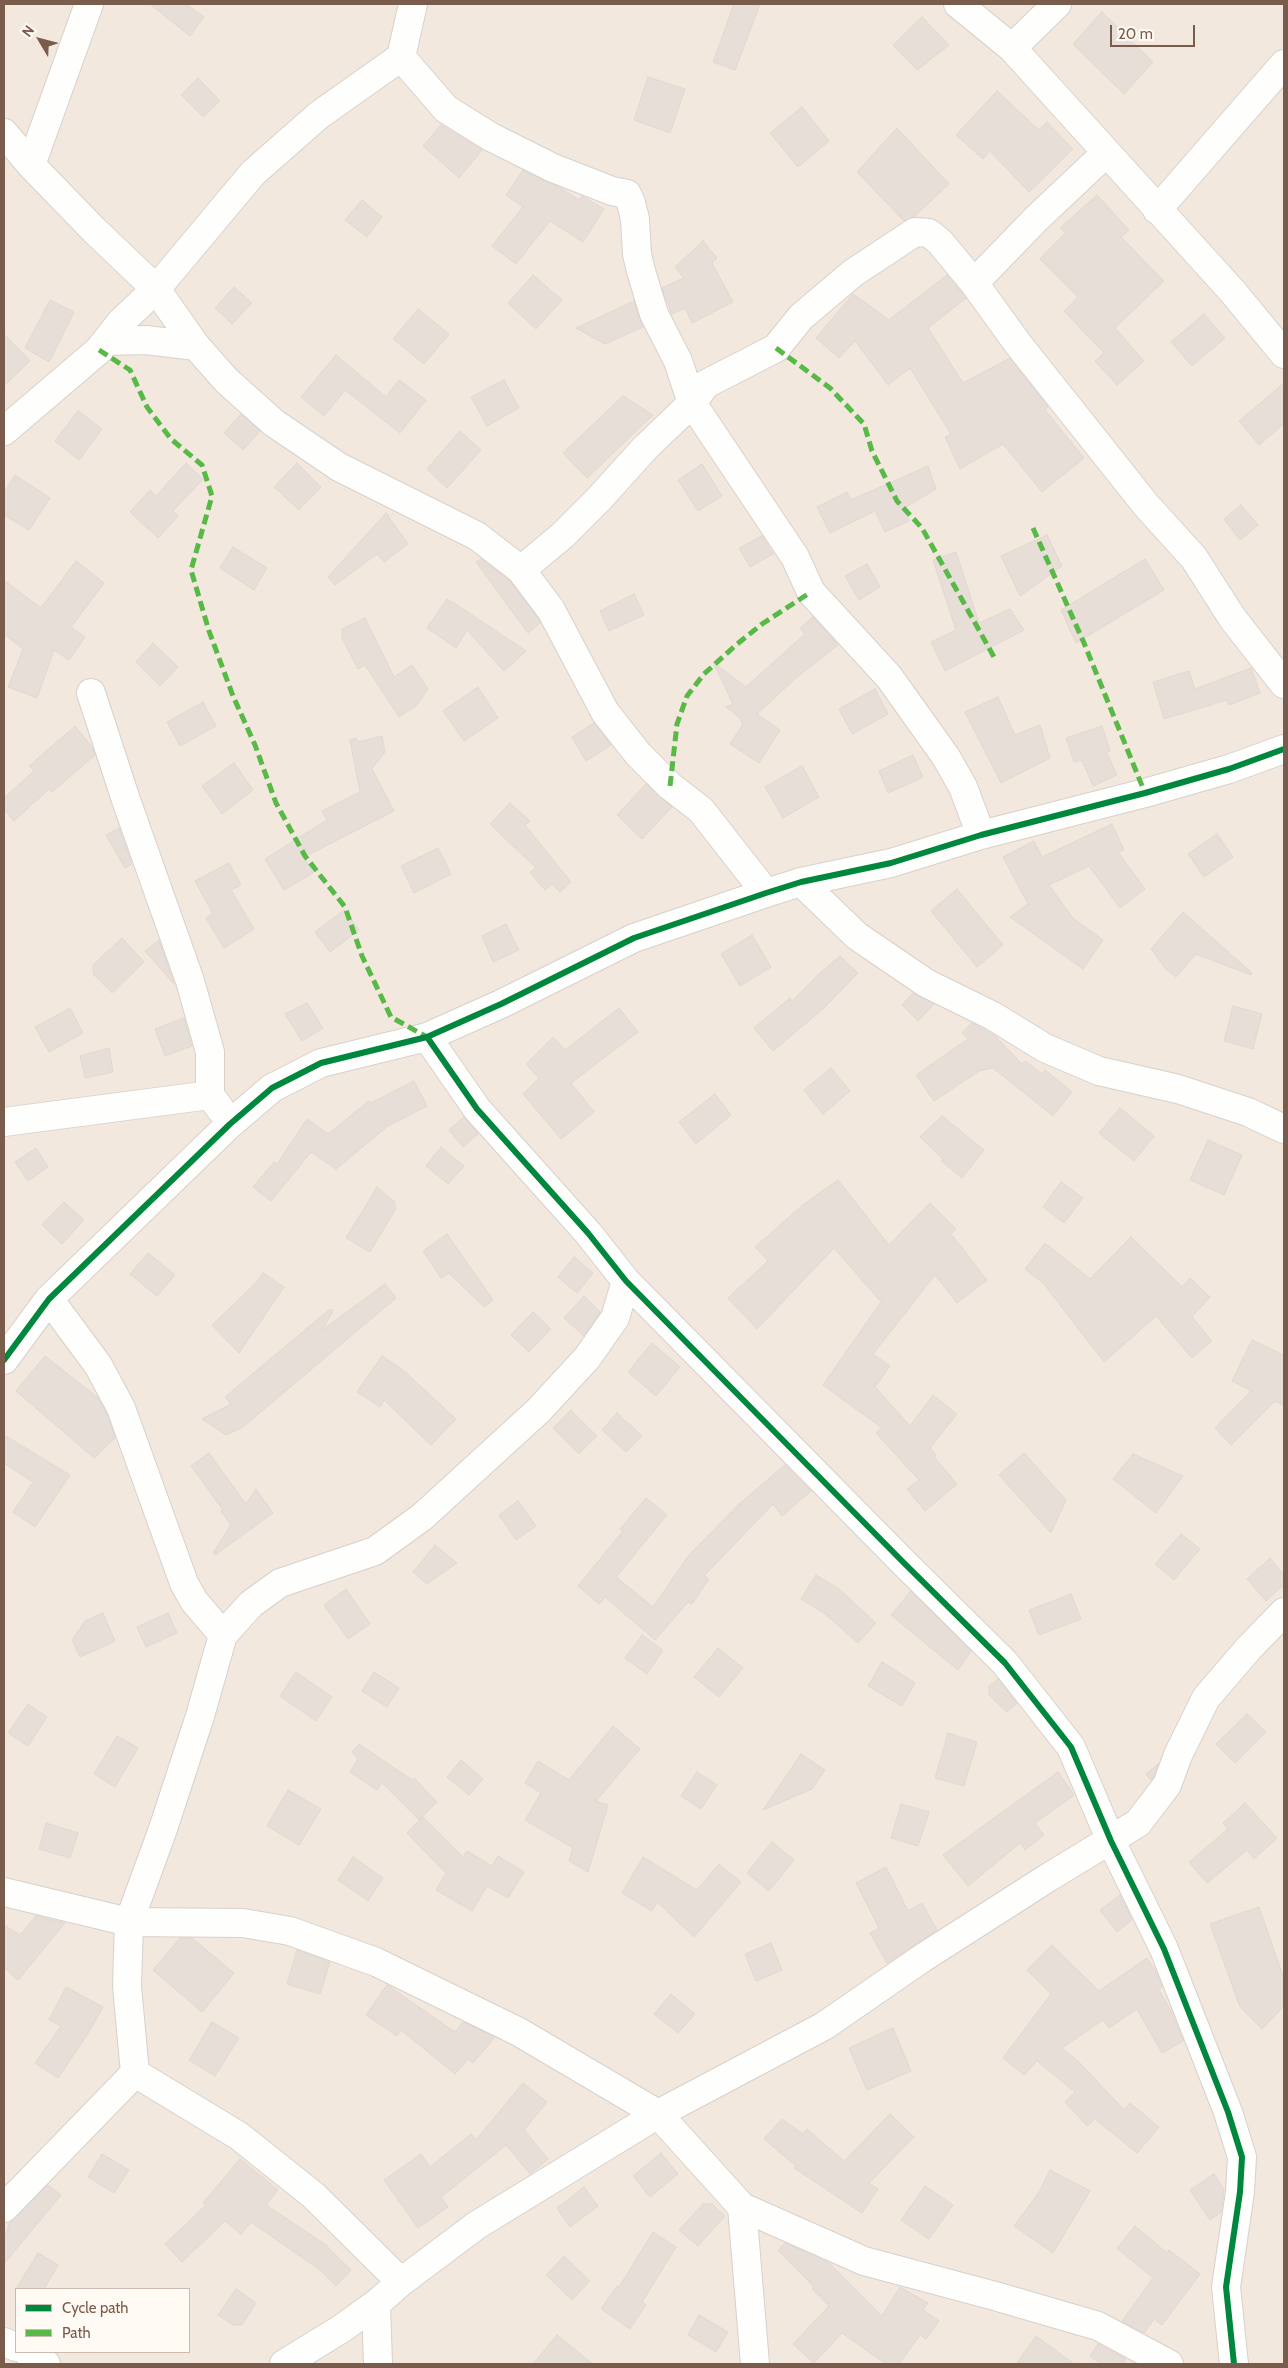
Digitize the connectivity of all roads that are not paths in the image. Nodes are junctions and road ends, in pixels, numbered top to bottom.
1 (89, 4) edge
2 (413, 4) edge
3 (958, 4) edge
4 (1057, 4) edge
5 (1012, 48) junction
6 (401, 58) junction
7 (1284, 64) edge
8 (4, 133) edge
9 (1106, 153) junction
10 (31, 164) junction
11 (1157, 210) junction
12 (974, 283) junction
13 (156, 288) junction
14 (106, 341) junction
15 (196, 346) junction
16 (1284, 354) edge
17 (692, 403) junction
18 (4, 431) edge
19 (521, 570) junction
20 (1284, 684) edge
21 (91, 693) dead end
22 (1284, 749) edge
23 (981, 835) junction
24 (801, 882) junction
25 (766, 893) junction
26 (427, 1037) junction
27 (210, 1095) junction
28 (4, 1122) edge
29 (230, 1124) junction
30 (1284, 1129) edge
31 (626, 1281) junction
32 (49, 1299) junction
33 (4, 1360) edge
34 (1284, 1612) edge
35 (223, 1635) junction
36 (1111, 1841) junction
37 (4, 1892) edge
38 (129, 1922) junction
39 (135, 2073) junction
40 (658, 2114) junction
41 (742, 2207) junction
42 (4, 2208) edge
43 (401, 2282) junction
44 (376, 2304) junction
45 (29, 2353) edge
46 (46, 2364) edge
47 (284, 2364) edge
48 (378, 2364) edge
49 (755, 2364) edge
50 (1169, 2364) edge
51 (1234, 2364) edge

1 - 10 street
2 - 6 street
3 - 5 street
4 - 5 street
5 - 9 street
6 - 13 street
6 - 17 street
7 - 11 street
8 - 10 street
9 - 11 street
9 - 12 street
10 - 13 street
11 - 16 street
12 - 17 street
12 - 20 street
13 - 14 street
13 - 15 street
14 - 15 street
14 - 18 street
15 - 19 street
17 - 19 street
17 - 23 street
19 - 25 street
21 - 27 street
22 - 23 street
23 - 24 street
24 - 25 street
24 - 30 street
25 - 26 street
26 - 29 street
26 - 31 street
27 - 28 street
27 - 29 street
29 - 32 street
31 - 35 street
31 - 36 street
32 - 33 street
32 - 35 street
34 - 36 street
35 - 38 street
36 - 40 street
36 - 51 street
37 - 38 street
38 - 39 street
38 - 40 street
39 - 42 street
39 - 43 street
40 - 41 street
40 - 43 street
41 - 49 street
41 - 50 street
43 - 44 street
44 - 47 street
44 - 48 street
45 - 46 street

